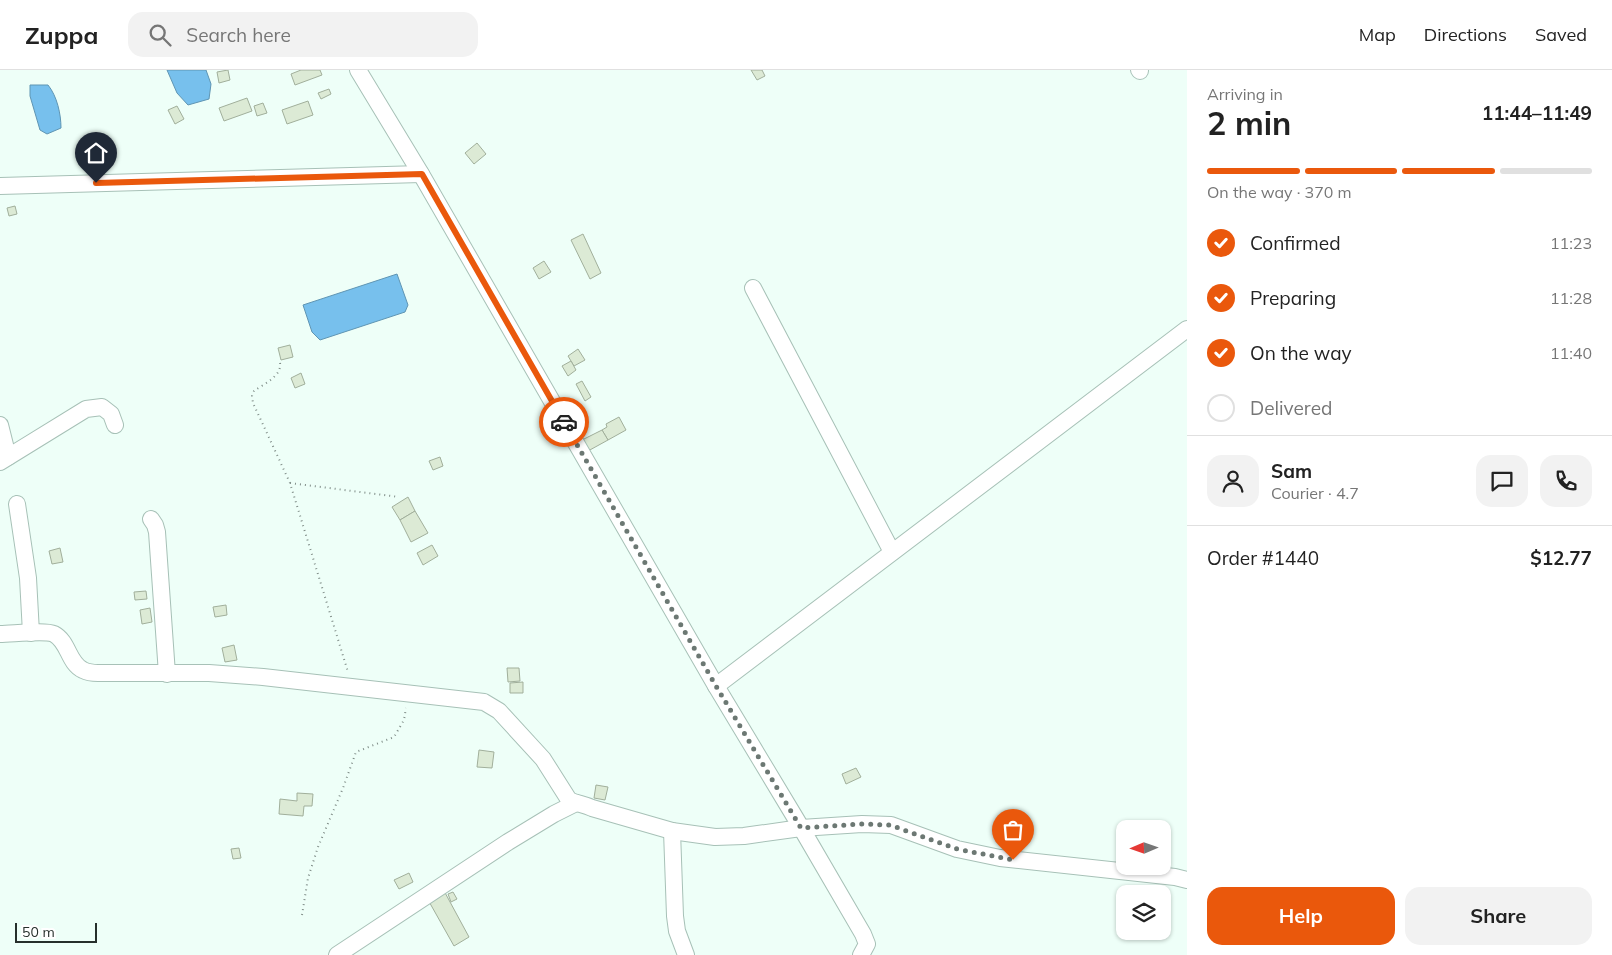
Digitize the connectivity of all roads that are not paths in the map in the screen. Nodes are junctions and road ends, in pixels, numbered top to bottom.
1 (358, 70) edge
2 (422, 174) junction
3 (0, 186) edge
4 (753, 288) dead end
5 (1187, 328) edge
6 (0, 425) edge
7 (115, 425) dead end
8 (4, 459) edge
9 (18, 504) dead end
10 (150, 519) dead end
11 (892, 552) junction
12 (31, 633) junction
13 (0, 634) edge
14 (167, 674) junction
15 (716, 686) junction
16 (576, 803) junction
17 (795, 818) junction
18 (672, 831) junction
19 (1187, 880) edge
20 (337, 955) edge
21 (686, 955) edge
22 (861, 955) edge

1 - 2 street
2 - 3 street
2 - 15 street
4 - 11 street
5 - 11 street
6 - 8 street
7 - 8 street
9 - 12 street
10 - 14 street
11 - 15 street
12 - 13 street
12 - 14 street
14 - 16 street
15 - 17 street
16 - 18 street
16 - 20 street
17 - 18 street
17 - 19 street
17 - 22 street
18 - 21 street

